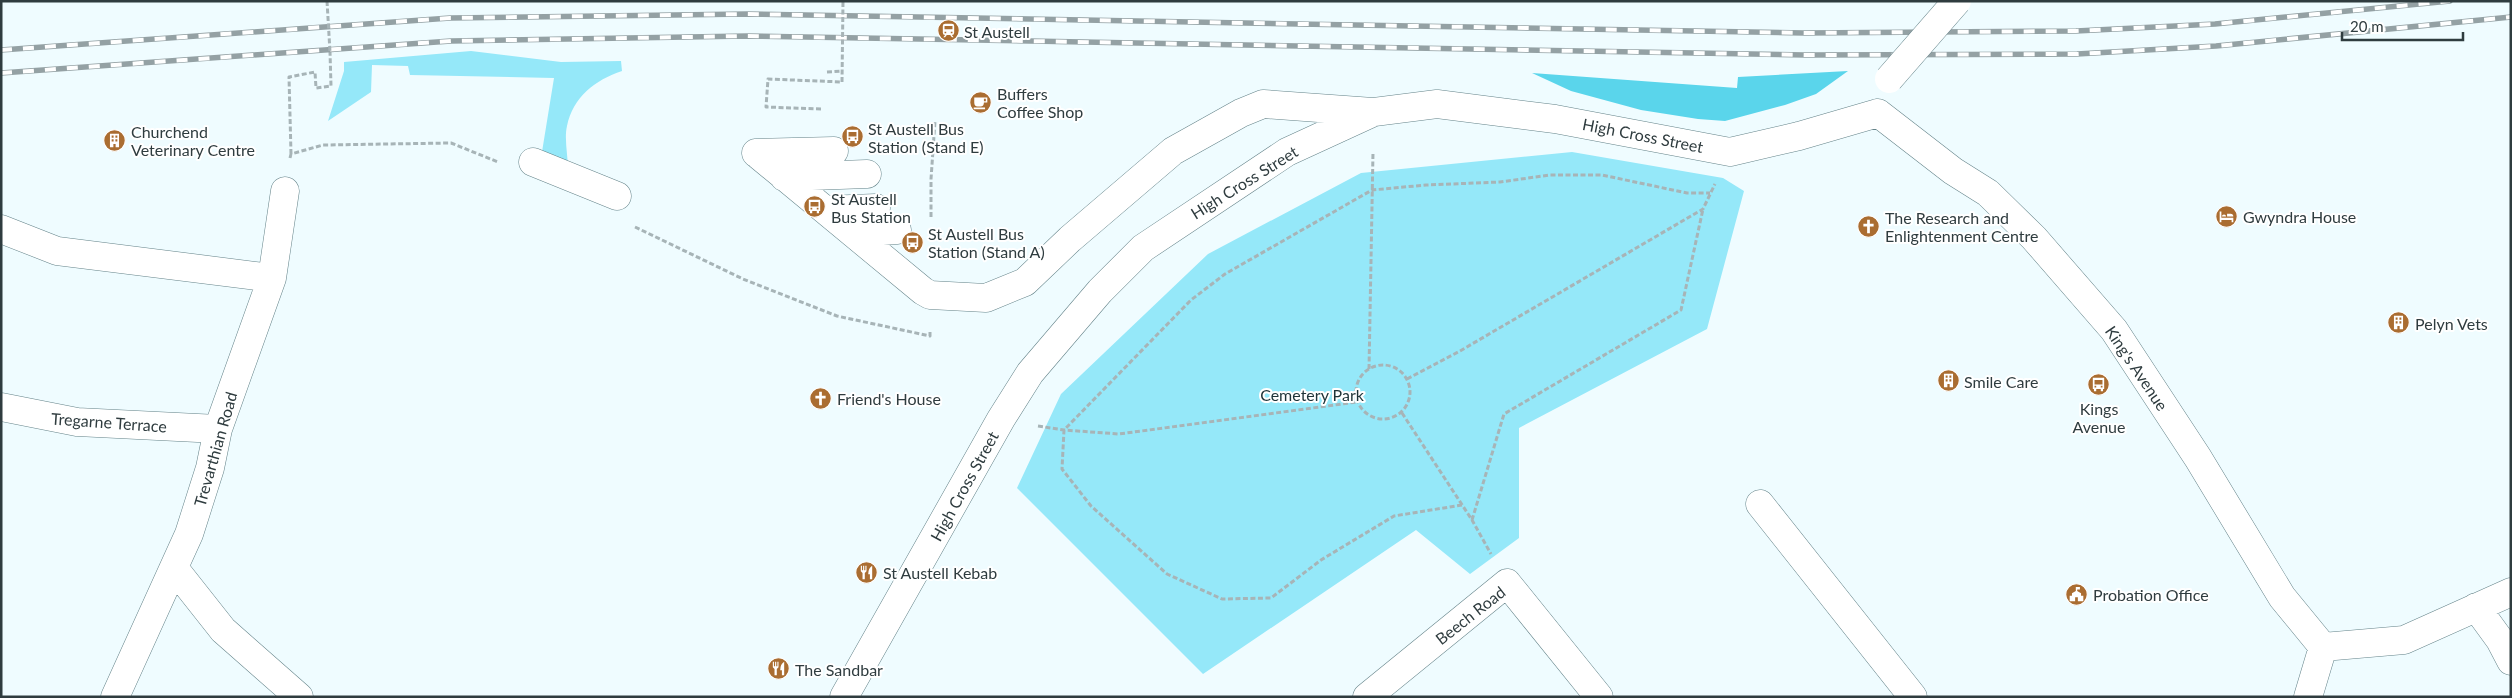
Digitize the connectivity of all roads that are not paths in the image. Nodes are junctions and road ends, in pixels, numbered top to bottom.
1 (1957, 1) edge
2 (1374, 112) junction
3 (1878, 113) junction
4 (834, 151) dead end
5 (533, 162) dead end
6 (867, 174) dead end
7 (784, 177) junction
8 (285, 191) dead end
9 (617, 196) dead end
10 (876, 208) dead end
11 (826, 210) junction
12 (1, 230) edge
13 (897, 230) dead end
14 (853, 233) junction
15 (881, 257) junction
16 (911, 258) dead end
17 (272, 278) junction
18 (1, 406) edge
19 (218, 428) junction
20 (1760, 504) dead end
21 (174, 568) junction
22 (2511, 592) edge
23 (2476, 607) junction
24 (2323, 647) junction
25 (2511, 660) edge
26 (115, 697) edge
27 (299, 697) edge
28 (844, 697) edge
29 (1367, 697) edge
30 (1599, 697) edge
31 (1912, 697) edge
32 (2308, 697) edge

1 - 3 street, bridge
2 - 3 street, High Cross Street
2 - 15 street
2 - 28 street, High Cross Street
3 - 24 street, King's Avenue
4 - 7 street
5 - 9 street
6 - 7 street
7 - 11 street
8 - 17 street, Trevarthian Road
10 - 11 street
11 - 14 street
12 - 17 street
13 - 14 street
14 - 15 street
15 - 16 street
17 - 19 street, Trevarthian Road
18 - 19 street, Tregarne Terrace
19 - 21 street, Trevarthian Road
20 - 31 street
21 - 26 street, Trevarthian Road
21 - 27 street
22 - 23 street
23 - 24 street
23 - 25 street
24 - 32 street
29 - 30 street, Beech Road

